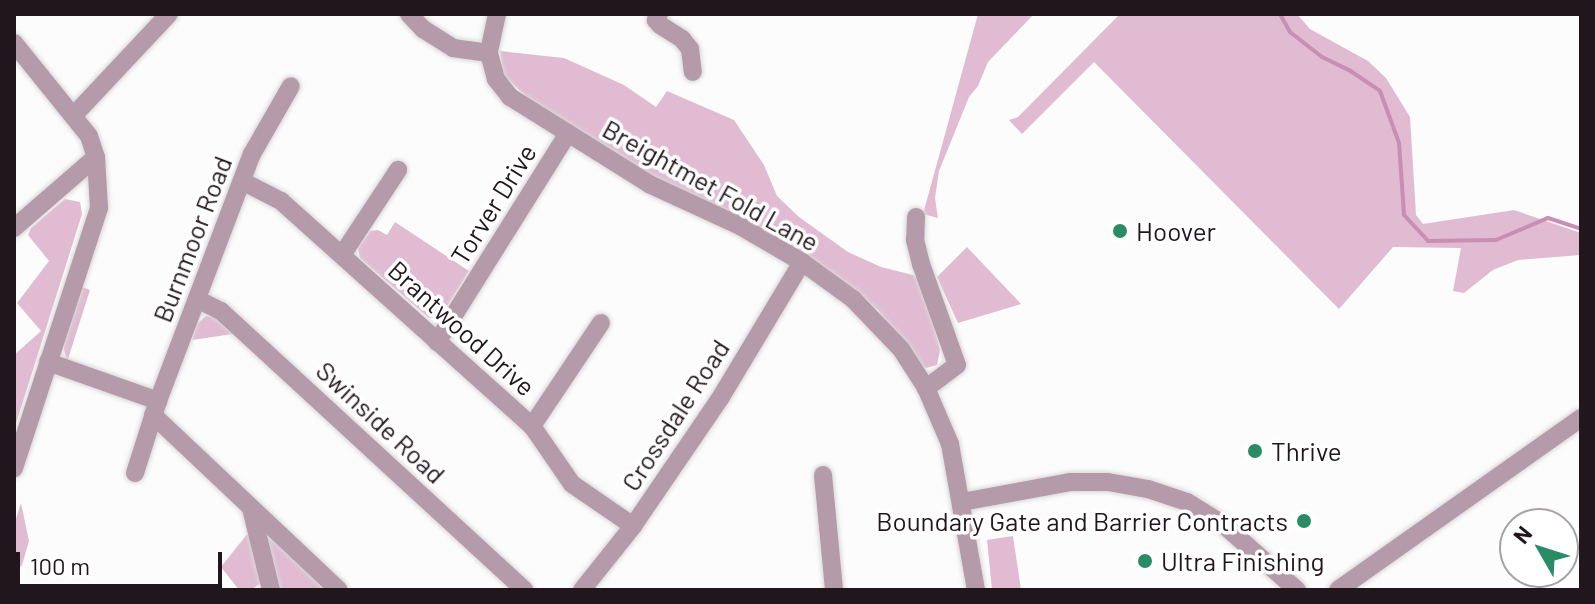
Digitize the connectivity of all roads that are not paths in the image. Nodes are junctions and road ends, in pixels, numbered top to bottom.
1 (169, 14) edge
2 (409, 14) edge
3 (497, 14) edge
4 (653, 20) edge
5 (14, 43) edge
6 (489, 53) junction
7 (696, 74) dead end
8 (291, 86) dead end
9 (75, 114) junction
10 (567, 135) junction
11 (96, 157) junction
12 (398, 170) dead end
13 (242, 181) junction
14 (916, 217) dead end
15 (14, 228) edge
16 (342, 255) junction
17 (802, 262) junction
18 (197, 299) junction
19 (601, 323) dead end
20 (437, 342) junction
21 (48, 362) junction
22 (926, 388) junction
23 (155, 408) junction
24 (1581, 418) edge
25 (532, 426) junction
26 (143, 467) dead end
27 (14, 468) edge
28 (823, 475) dead end
29 (962, 502) junction
30 (251, 508) junction
31 (633, 526) junction
32 (588, 584) edge
33 (271, 590) edge
34 (339, 590) edge
35 (524, 590) edge
36 (609, 590) edge
37 (834, 590) edge
38 (976, 590) edge
39 (1297, 590) edge
40 (1338, 590) edge

1 - 9 street
2 - 6 street
3 - 6 street
4 - 7 street
5 - 9 street
6 - 10 street, Breightmet Fold Lane
8 - 13 street, Burnmoor Road
9 - 11 street
10 - 17 street, Breightmet Fold Lane
10 - 20 street, Torver Drive
11 - 15 street
11 - 21 street
12 - 16 street
13 - 16 street, Brantwood Drive
13 - 18 street, Burnmoor Road
14 - 22 street
16 - 20 street, Brantwood Drive
17 - 22 street, Breightmet Fold Lane
17 - 31 street, Crossdale Road
18 - 23 street, Burnmoor Road
18 - 35 street, Swinside Road
19 - 25 street
20 - 25 street, Brantwood Drive
21 - 23 street
21 - 27 street
22 - 29 street, Breightmet Fold Lane
23 - 26 street, Burnmoor Road
23 - 30 street
24 - 40 street
25 - 31 street, Brantwood Drive
28 - 37 street
29 - 38 street, Breightmet Fold Lane
29 - 39 street
30 - 33 street
30 - 34 street
31 - 32 street, Crossdale Road
32 - 36 street

